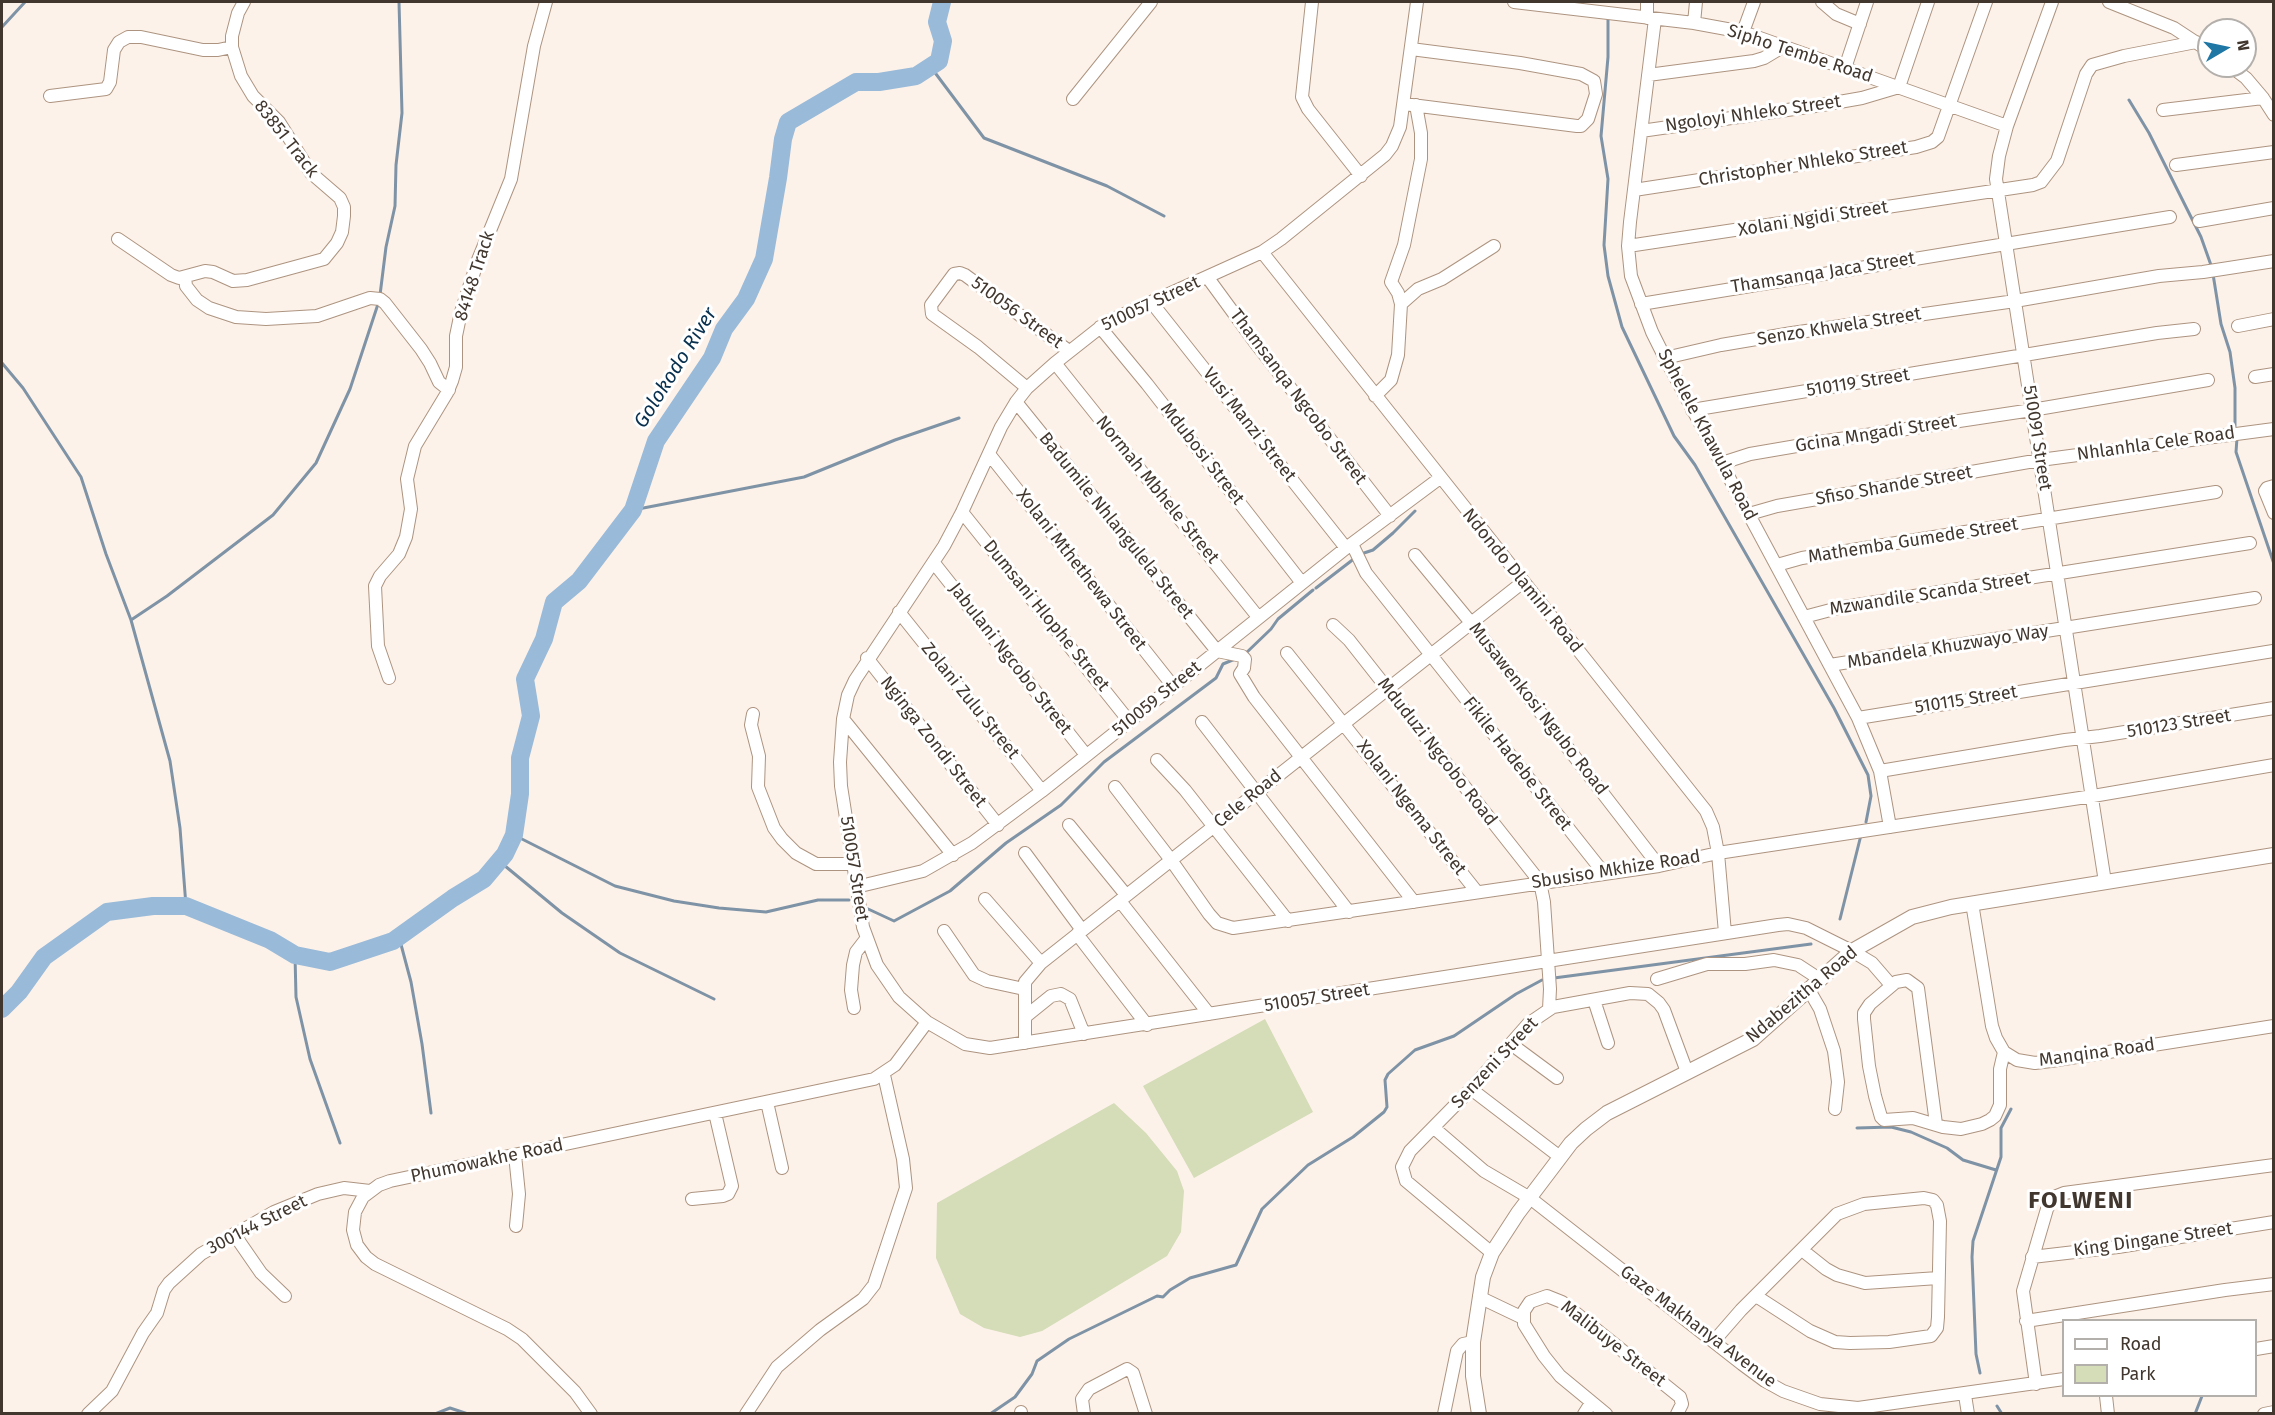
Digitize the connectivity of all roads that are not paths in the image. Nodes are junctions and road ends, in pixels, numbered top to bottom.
1 (244, 2) edge
2 (546, 2) edge
3 (1151, 2) edge
4 (1312, 2) edge
5 (1417, 2) edge
6 (1514, 2) edge
7 (1647, 2) edge
8 (1695, 2) edge
9 (1754, 2) edge
10 (1822, 2) edge
11 (1867, 2) edge
12 (1928, 2) edge
13 (1986, 2) edge
14 (2052, 2) edge
15 (2109, 2) edge
16 (1536, 3) edge
17 (1590, 6) edge
18 (1651, 18) junction
19 (1694, 23) junction
20 (1860, 24) junction
21 (1743, 32) junction
22 (2196, 42) joint
23 (1784, 46) junction
24 (232, 47) junction
25 (1411, 49) junction
26 (1845, 68) junction
27 (1648, 75) junction
28 (2246, 78) edge
29 (1899, 87) junction
30 (50, 96) dead end
31 (2263, 98) junction
32 (1073, 99) dead end
33 (1410, 104) junction
34 (1948, 107) junction
35 (2163, 110) dead end
36 (2274, 115) edge
37 (2007, 126) junction
38 (1641, 131) junction
39 (2274, 152) edge
40 (2176, 165) dead end
41 (1361, 176) junction
42 (1997, 189) junction
43 (1634, 190) junction
44 (2274, 208) edge
45 (2170, 218) dead end
46 (2199, 221) dead end
47 (118, 239) dead end
48 (2006, 244) junction
49 (1494, 246) dead end
50 (1628, 246) junction
51 (1262, 252) junction
52 (2274, 261) edge
53 (185, 277) junction
54 (1208, 278) junction
55 (2015, 301) junction
56 (1152, 303) junction
57 (1401, 304) junction
58 (1641, 304) junction
59 (2274, 319) edge
60 (2238, 326) dead end
61 (1100, 327) junction
62 (2194, 329) dead end
63 (1070, 351) junction
64 (2023, 356) junction
65 (1665, 358) junction
66 (1055, 363) junction
67 (2274, 374) edge
68 (2255, 377) dead end
69 (2208, 380) dead end
70 (1027, 388) junction
71 (449, 390) junction
72 (1376, 396) junction
73 (1016, 402) junction
74 (1692, 410) junction
75 (2032, 410) junction
76 (2274, 429) edge
77 (989, 454) junction
78 (2040, 460) junction
79 (1722, 463) junction
80 (1440, 478) junction
81 (2274, 486) edge
82 (2216, 492) dead end
83 (962, 512) junction
84 (2274, 513) edge
85 (1749, 514) junction
86 (1390, 516) junction
87 (2050, 519) junction
88 (2250, 543) dead end
89 (1349, 546) junction
90 (1415, 555) dead end
91 (934, 563) junction
92 (1777, 565) junction
93 (2057, 573) junction
94 (1524, 582) junction
95 (1302, 583) junction
96 (2254, 598) dead end
97 (899, 612) junction
98 (1258, 617) junction
99 (1804, 617) junction
100 (1472, 624) junction
101 (1333, 625) dead end
102 (2066, 628) junction
103 (1217, 651) junction
104 (2273, 651) edge
105 (1287, 653) dead end
106 (1431, 655) junction
107 (867, 658) junction
108 (1830, 666) junction
109 (389, 678) dead end
110 (2075, 684) junction
111 (1173, 686) junction
112 (1387, 689) junction
113 (2274, 708) edge
114 (753, 714) dead end
115 (1858, 718) junction
116 (843, 719) junction
117 (1129, 721) junction
118 (1202, 722) dead end
119 (1344, 723) junction
120 (2084, 738) junction
121 (1086, 755) junction
122 (1301, 757) junction
123 (1157, 760) dead end
124 (2274, 765) edge
125 (1880, 771) junction
126 (1114, 788) dead end
127 (1042, 791) junction
128 (1258, 792) junction
129 (2093, 796) junction
130 (998, 825) junction
131 (1069, 825) dead end
132 (1214, 826) junction
133 (1890, 827) junction
134 (1025, 853) dead end
135 (1718, 854) junction
136 (953, 855) junction
137 (2274, 855) edge
138 (1171, 860) junction
139 (853, 864) junction
140 (1659, 866) junction
141 (1603, 872) junction
142 (1540, 882) junction
143 (2105, 882) junction
144 (856, 887) junction
145 (1478, 892) junction
146 (1123, 898) junction
147 (985, 899) dead end
148 (1414, 902) junction
149 (1972, 903) junction
150 (1349, 912) junction
151 (1288, 921) junction
152 (944, 931) dead end
153 (1079, 932) junction
154 (1725, 933) junction
155 (866, 939) junction
156 (1852, 951) junction
157 (1548, 961) junction
158 (1041, 963) junction
159 (1657, 980) dead end
160 (1821, 980) junction
161 (1891, 985) junction
162 (1024, 989) junction
163 (1809, 990) junction
164 (1594, 1000) junction
165 (854, 1008) dead end
166 (1549, 1009) junction
167 (1209, 1014) junction
168 (1025, 1017) junction
169 (927, 1022) junction
170 (1147, 1024) junction
171 (2274, 1026) edge
172 (1084, 1034) junction
173 (1608, 1043) dead end
174 (1025, 1044) junction
175 (1511, 1044) junction
176 (2004, 1052) junction
177 (1687, 1072) junction
178 (884, 1074) junction
179 (1557, 1078) dead end
180 (1471, 1089) junction
181 (767, 1102) junction
182 (1835, 1109) dead end
183 (715, 1113) junction
184 (1936, 1124) junction
185 (1434, 1128) junction
186 (515, 1155) junction
187 (1560, 1157) junction
188 (2274, 1165) edge
189 (782, 1168) dead end
190 (370, 1191) junction
191 (1530, 1198) junction
192 (692, 1199) dead end
193 (2274, 1222) edge
194 (516, 1226) dead end
195 (234, 1234) junction
196 (1802, 1250) junction
197 (1492, 1253) junction
198 (2032, 1257) junction
199 (1938, 1278) junction
200 (2274, 1284) edge
201 (285, 1296) dead end
202 (1756, 1296) junction
203 (1479, 1297) junction
204 (1522, 1318) junction
205 (2026, 1321) junction
206 (1713, 1341) junction
207 (1473, 1342) junction
208 (2274, 1346) edge
209 (2257, 1349) edge
210 (2062, 1380) edge
211 (2036, 1384) junction
212 (1965, 1395) junction
213 (2106, 1397) edge
214 (1591, 1403) junction
215 (1819, 1409) edge
216 (2274, 1412) edge
217 (88, 1413) edge
218 (591, 1413) edge
219 (746, 1413) edge
220 (1084, 1413) edge
221 (1146, 1413) edge
222 (1444, 1413) edge
223 (1479, 1413) edge
224 (1584, 1413) edge
225 (1606, 1413) edge
226 (1677, 1413) edge
227 (1968, 1413) edge
228 (2108, 1413) edge
229 (2264, 1413) edge

1 - 24 street, 83851 Track
2 - 71 street, 84148 Track
3 - 32 street
4 - 41 street
5 - 25 street, 510057 Street
6 - 16 street, Sipho Tembe Road
7 - 18 street, Sphelele Khawula Road
8 - 19 street
9 - 21 street
10 - 20 street
11 - 20 street
12 - 29 street
13 - 34 street, Christopher Nhleko Street
14 - 37 street, 510091 Street
15 - 22 street
16 - 17 street, Sipho Tembe Road
17 - 18 street, Sipho Tembe Road
18 - 19 street, Sipho Tembe Road
18 - 27 street, Sphelele Khawula Road
19 - 21 street, Sipho Tembe Road
20 - 26 street
21 - 23 street, Sipho Tembe Road
22 - 42 street, Xolani Ngidi Street
23 - 26 street, Sipho Tembe Road
23 - 27 street
24 - 30 street
24 - 53 street, 83851 Track
25 - 33 street, 510057 Street
25 - 33 street
26 - 29 street, Sipho Tembe Road
27 - 38 street, Sphelele Khawula Road
28 - 31 street
29 - 34 street, Sipho Tembe Road
29 - 38 street, Ngoloyi Nhleko Street
31 - 35 street
31 - 36 street
33 - 41 street, 510057 Street
33 - 57 street
34 - 37 street, Sipho Tembe Road
34 - 43 street, Christopher Nhleko Street
37 - 42 street, 510091 Street
38 - 43 street, Sphelele Khawula Road
39 - 40 street
41 - 51 street, 510057 Street
42 - 48 street, 510091 Street
42 - 50 street, Xolani Ngidi Street
43 - 50 street, Sphelele Khawula Road
44 - 46 street
45 - 48 street, Thamsanqa Jaca Street
47 - 53 street
48 - 55 street, 510091 Street
48 - 58 street, Thamsanqa Jaca Street
49 - 57 street
50 - 58 street, Sphelele Khawula Road
51 - 54 street, 510057 Street
51 - 72 street, Ndondo Dlamini Road
52 - 55 street, Senzo Khwela Street
53 - 71 street
54 - 56 street, 510057 Street
54 - 86 street, Thamsanqa Ngcobo Street
55 - 64 street, 510091 Street
55 - 65 street, Senzo Khwela Street
56 - 61 street, 510057 Street
56 - 89 street, Vusi Manzi Street
57 - 72 street
58 - 65 street, Sphelele Khawula Road
59 - 60 street
61 - 63 street, 510057 Street
61 - 95 street, Mdubosi Street
62 - 64 street, 510119 Street
63 - 66 street, 510057 Street
63 - 70 street, 510056 Street
64 - 74 street, 510119 Street
64 - 75 street, 510091 Street
65 - 74 street, Sphelele Khawula Road
66 - 70 street, 510057 Street
66 - 98 street, Normah Mbhele Street
67 - 68 street
69 - 75 street, Gcina Mngadi Street
70 - 73 street, 510057 Street
71 - 109 street, 84148 Track
72 - 80 street, Ndondo Dlamini Road
73 - 77 street, 510057 Street
73 - 103 street, Badumile Nhlangulela Street
74 - 79 street, Sphelele Khawula Road
75 - 78 street, 510091 Street
75 - 79 street, Gcina Mngadi Street
76 - 78 street, Nhlanhla Cele Road
77 - 83 street, 510057 Street
77 - 111 street, Xolani Mthethewa Street
78 - 85 street, Sfiso Shande Street
78 - 87 street, 510091 Street
79 - 85 street, Sphelele Khawula Road
80 - 86 street, 510059 Street
80 - 94 street, Ndondo Dlamini Road
81 - 84 street
82 - 87 street, Mathemba Gumede Street
83 - 91 street, 510057 Street
83 - 117 street, Dumsani Hlophe Street
85 - 92 street, Sphelele Khawula Road
86 - 89 street, 510059 Street
87 - 92 street, Mathemba Gumede Street
87 - 93 street, 510091 Street
88 - 93 street, Mzwandile Scanda Street
89 - 95 street, 510059 Street
89 - 106 street
90 - 100 street, Musawenkosi Ngubo Road
91 - 97 street, 510057 Street
91 - 121 street, Jabulani Ngcobo Street
92 - 99 street, Sphelele Khawula Road
93 - 99 street, Mzwandile Scanda Street
93 - 102 street, 510091 Street
94 - 100 street, Cele Road
94 - 135 street, Ndondo Dlamini Road
95 - 98 street, 510059 Street
96 - 102 street, Mbandela Khuzwayo Way
97 - 107 street, 510057 Street
97 - 127 street, Zolani Zulu Street
98 - 103 street, 510059 Street
99 - 108 street, Sphelele Khawula Road
100 - 106 street, Cele Road
100 - 140 street, Musawenkosi Ngubo Road
101 - 112 street, Mduduzi Ngcobo Road
102 - 108 street, Mbandela Khuzwayo Way
102 - 110 street, 510091 Street
103 - 111 street, 510059 Street
103 - 122 street
104 - 110 street, 510115 Street
105 - 119 street
106 - 112 street, Cele Road
106 - 141 street, Fikile Hadebe Street
107 - 116 street, 510057 Street
107 - 130 street, Nginga Zondi Street
108 - 115 street, Sphelele Khawula Road
110 - 115 street, 510115 Street
110 - 120 street, 510091 Street
111 - 117 street, 510059 Street
112 - 119 street, Cele Road
112 - 142 street, Mduduzi Ngcobo Road
113 - 120 street, 510123 Street
114 - 139 street
115 - 125 street, Sphelele Khawula Road
116 - 136 street
116 - 139 street, 510057 Street
117 - 121 street, 510059 Street
118 - 128 street
119 - 122 street, Cele Road
119 - 145 street, Xolani Ngema Street
120 - 125 street, 510123 Street
120 - 129 street, 510091 Street
121 - 127 street, 510059 Street
122 - 128 street, Cele Road
122 - 148 street
123 - 132 street
124 - 129 street
125 - 133 street, Sphelele Khawula Road
126 - 138 street
127 - 130 street, 510059 Street
128 - 132 street, Cele Road
128 - 150 street
129 - 133 street, Sbusiso Mkhize Road
129 - 143 street, 510091 Street
130 - 136 street, 510059 Street
131 - 146 street
132 - 138 street, Cele Road
132 - 151 street
133 - 135 street, Sbusiso Mkhize Road
134 - 153 street
135 - 140 street, Sbusiso Mkhize Road
135 - 154 street, Ndondo Dlamini Road
136 - 144 street, 510059 Street
137 - 143 street, Ndabezitha Road
138 - 146 street, Cele Road
138 - 151 street, Sbusiso Mkhize Road
139 - 144 street, 510057 Street
140 - 141 street, Sbusiso Mkhize Road
141 - 142 street, Sbusiso Mkhize Road
142 - 145 street, Sbusiso Mkhize Road
142 - 157 street
143 - 149 street, Ndabezitha Road
144 - 155 street, 510057 Street
145 - 148 street, Sbusiso Mkhize Road
146 - 153 street, Cele Road
146 - 167 street
147 - 158 street
148 - 150 street, Sbusiso Mkhize Road
149 - 156 street, Ndabezitha Road
149 - 176 street
150 - 151 street, Sbusiso Mkhize Road
152 - 162 street
153 - 158 street, Cele Road
153 - 170 street
154 - 156 street, 510057 Street
154 - 157 street, 510057 Street
155 - 165 street
155 - 169 street, 510057 Street
156 - 160 street, Ndabezitha Road
156 - 161 street, 510057 Street
157 - 166 street
157 - 167 street, 510057 Street
158 - 162 street, Cele Road
159 - 160 street
160 - 163 street, Ndabezitha Road
161 - 184 street
161 - 184 street
162 - 168 street
163 - 177 street, Ndabezitha Road
163 - 182 street
164 - 166 street, Senzeni Street
164 - 173 street
164 - 177 street, Senzeni Street
166 - 175 street, Senzeni Street
167 - 170 street, 510057 Street
168 - 172 street
168 - 174 street
169 - 174 street, 510057 Street
169 - 178 street, Phumowakhe Road
170 - 172 street, 510057 Street
171 - 176 street, Manqina Road
172 - 174 street, 510057 Street
175 - 179 street
175 - 180 street, Senzeni Street
176 - 184 street
177 - 187 street, Ndabezitha Road
178 - 181 street, Phumowakhe Road
178 - 219 street
180 - 185 street, Senzeni Street
180 - 187 street
181 - 183 street, Phumowakhe Road
181 - 189 street
183 - 186 street, Phumowakhe Road
183 - 192 street
185 - 191 street, Gaze Makhanya Avenue
185 - 197 street, Senzeni Street
186 - 190 street, Phumowakhe Road
186 - 194 street
187 - 191 street, Ndabezitha Road
188 - 198 street
190 - 195 street, 300144 Street
190 - 218 street
191 - 197 street, Ndabezitha Road
191 - 206 street, Gaze Makhanya Avenue
193 - 198 street, King Dingane Street
195 - 201 street
195 - 217 street, 300144 Street
196 - 199 street
196 - 199 street
196 - 202 street
197 - 203 street, Ndabezitha Road
198 - 205 street
199 - 202 street
200 - 205 street
202 - 206 street
203 - 204 street
203 - 207 street, Ndabezitha Road
204 - 214 street
204 - 226 street, Malibuye Street
205 - 211 street
206 - 215 street, Gaze Makhanya Avenue
207 - 222 street
207 - 223 street, Ndabezitha Road
208 - 209 street
210 - 211 street, Gaze Makhanya Avenue
211 - 212 street, Gaze Makhanya Avenue
212 - 215 street, Gaze Makhanya Avenue
212 - 227 street
213 - 228 street
214 - 224 street
214 - 225 street
216 - 229 street
220 - 221 street

